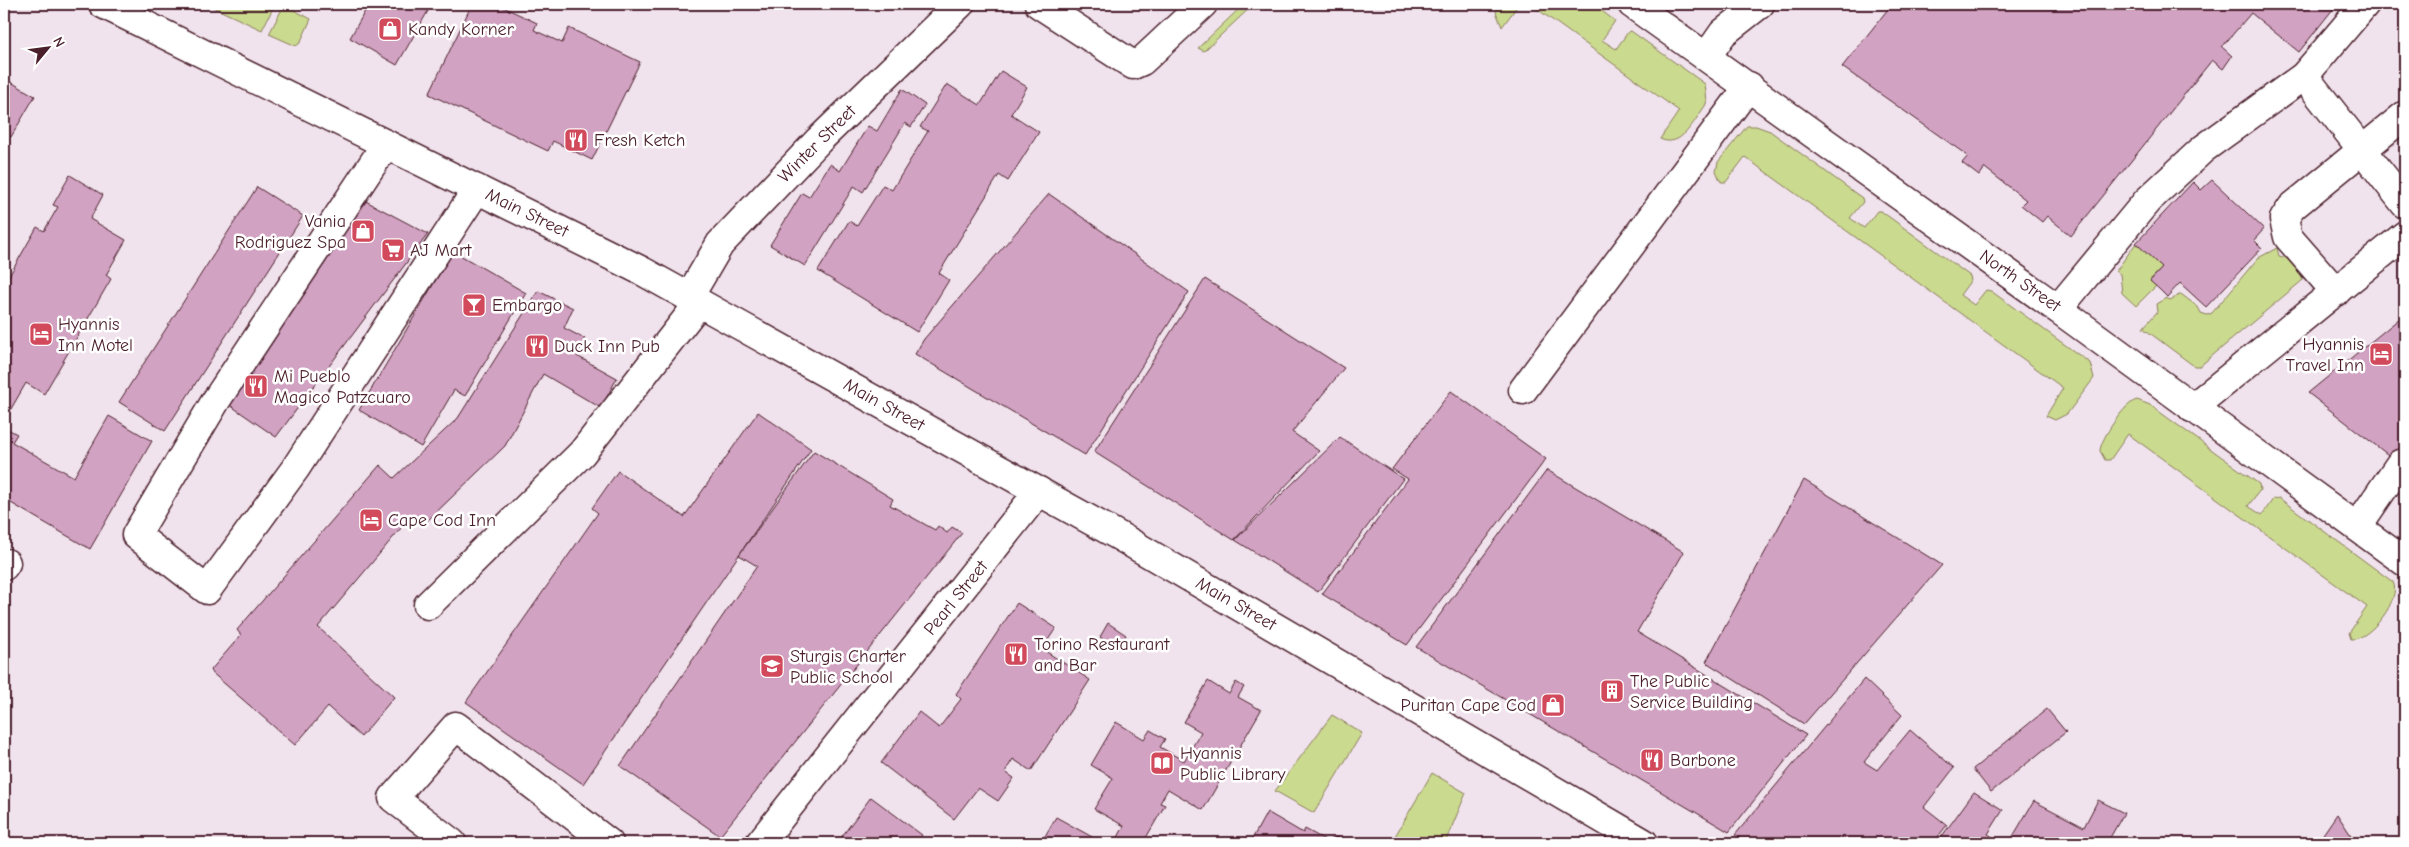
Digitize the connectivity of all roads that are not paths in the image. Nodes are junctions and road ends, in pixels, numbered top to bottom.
1 (103, 4) edge
2 (960, 4) edge
3 (1039, 4) edge
4 (1203, 4) edge
5 (1632, 4) edge
6 (1760, 4) edge
7 (2365, 4) edge
8 (1707, 56) junction
9 (2304, 76) junction
10 (1749, 86) junction
11 (2405, 115) edge
12 (386, 144) junction
13 (2361, 150) junction
14 (477, 189) junction
15 (2405, 204) edge
16 (2405, 235) edge
17 (2336, 292) junction
18 (694, 300) junction
19 (2058, 309) junction
20 (1523, 390) dead end
21 (2192, 408) junction
22 (2400, 464) dead end
23 (1039, 492) junction
24 (2357, 527) junction
25 (2405, 562) edge
26 (428, 605) dead end
27 (452, 843) edge
28 (609, 843) edge
29 (760, 843) edge
30 (1644, 843) edge

1 - 12 street, Main Street
2 - 18 street, Winter Street
3 - 4 street
5 - 8 street, North Street
6 - 8 street
7 - 9 street
8 - 10 street, North Street
9 - 13 street
9 - 19 street
10 - 19 street, North Street
10 - 20 street
11 - 13 street
12 - 14 street, Main Street
12 - 14 street
13 - 15 street
13 - 17 street
14 - 18 street, Main Street
16 - 17 street
17 - 21 street
18 - 23 street, Main Street
18 - 26 street, Winter Street
19 - 21 street, North Street
21 - 24 street, North Street
22 - 24 street
23 - 29 street, Pearl Street
23 - 30 street, Main Street
24 - 25 street, North Street
27 - 28 street

